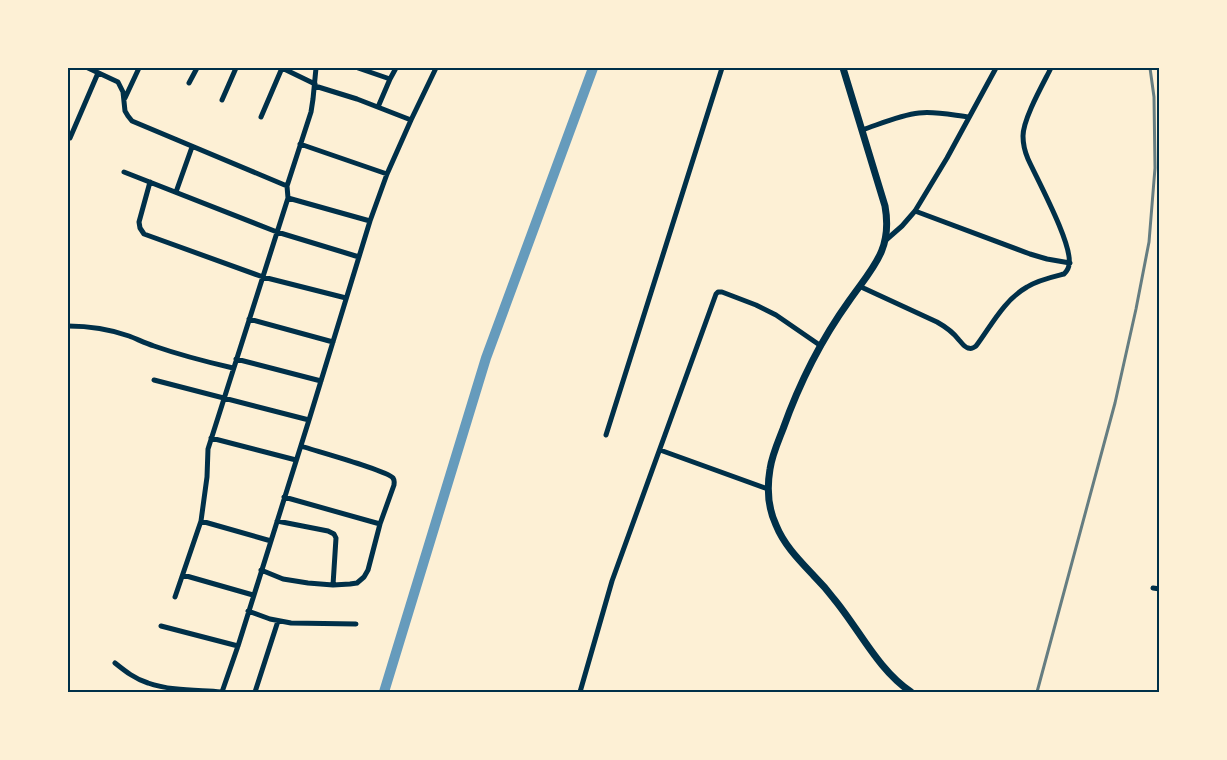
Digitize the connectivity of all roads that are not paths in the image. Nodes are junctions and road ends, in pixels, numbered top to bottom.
1 (91, 68) edge
2 (139, 68) edge
3 (197, 68) edge
4 (236, 68) edge
5 (282, 68) edge
6 (316, 68) edge
7 (358, 68) edge
8 (396, 68) edge
9 (436, 68) edge
10 (722, 68) edge
11 (842, 68) edge
12 (996, 68) edge
13 (1051, 68) edge
14 (375, 70) edge
15 (98, 72) junction
16 (390, 79) junction
17 (189, 83) dead end
18 (315, 85) junction
19 (124, 98) junction
20 (222, 100) dead end
21 (378, 106) junction
22 (969, 117) junction
23 (261, 118) dead end
24 (411, 120) junction
25 (862, 130) junction
26 (70, 138) dead end
27 (300, 144) junction
28 (192, 147) junction
29 (124, 172) dead end
30 (387, 174) junction
31 (150, 182) junction
32 (286, 186) junction
33 (176, 192) junction
34 (288, 198) junction
35 (915, 212) junction
36 (370, 221) junction
37 (277, 232) junction
38 (886, 240) junction
39 (359, 257) junction
40 (1070, 263) junction
41 (263, 277) junction
42 (859, 286) junction
43 (346, 298) junction
44 (249, 320) junction
45 (68, 326) edge
46 (333, 342) junction
47 (821, 346) junction
48 (236, 359) junction
49 (233, 368) junction
50 (154, 380) dead end
51 (321, 381) junction
52 (224, 398) junction
53 (309, 420) junction
54 (606, 435) dead end
55 (211, 438) junction
56 (301, 446) junction
57 (660, 450) junction
58 (296, 460) junction
59 (768, 488) junction
60 (284, 497) junction
61 (201, 521) junction
62 (277, 521) junction
63 (380, 524) junction
64 (270, 541) junction
65 (261, 570) junction
66 (183, 574) junction
67 (332, 585) junction
68 (1153, 588) dead end
69 (1160, 589) edge
70 (253, 595) junction
71 (175, 597) dead end
72 (248, 611) junction
73 (278, 621) junction
74 (356, 624) dead end
75 (162, 626) dead end
76 (238, 646) junction
77 (115, 663) dead end
78 (221, 692) edge
79 (255, 692) edge
80 (580, 692) edge
81 (911, 692) edge

1 - 15 street
2 - 19 street
3 - 17 street
4 - 20 street
5 - 18 street
5 - 23 street
6 - 18 street
7 - 14 street
8 - 16 street
9 - 24 street
10 - 54 street
11 - 25 street
12 - 22 street
13 - 40 street
14 - 16 street
15 - 19 street
15 - 26 street
16 - 21 street
18 - 21 street
18 - 27 street
19 - 28 street
21 - 24 street
22 - 25 street
22 - 35 street
24 - 30 street
25 - 38 street
27 - 30 street
27 - 32 street
28 - 32 street
28 - 33 street
29 - 31 street
30 - 36 street
31 - 33 street
31 - 41 street
32 - 34 street
33 - 37 street
34 - 36 street
34 - 37 street
35 - 38 street
35 - 40 street
36 - 39 street
37 - 39 street
37 - 41 street
38 - 42 street
39 - 43 street
40 - 42 street
41 - 43 street
41 - 44 street
42 - 47 street
43 - 46 street
44 - 46 street
44 - 48 street
45 - 49 street
46 - 51 street
47 - 57 street
47 - 59 street
48 - 49 street
48 - 51 street
49 - 52 street
50 - 52 street
51 - 53 street
52 - 53 street
52 - 55 street
53 - 56 street
55 - 58 street
55 - 61 street
56 - 58 street
56 - 63 street
57 - 59 street
57 - 80 street
58 - 60 street
59 - 81 street
60 - 62 street
60 - 63 street
61 - 64 street
61 - 66 street
62 - 64 street
62 - 67 street
63 - 67 street
64 - 65 street
65 - 67 street
65 - 70 street
66 - 70 street
66 - 71 street
68 - 69 street
70 - 72 street
72 - 73 street
72 - 76 street
73 - 74 street
73 - 79 street
75 - 76 street
76 - 78 street
77 - 78 street

